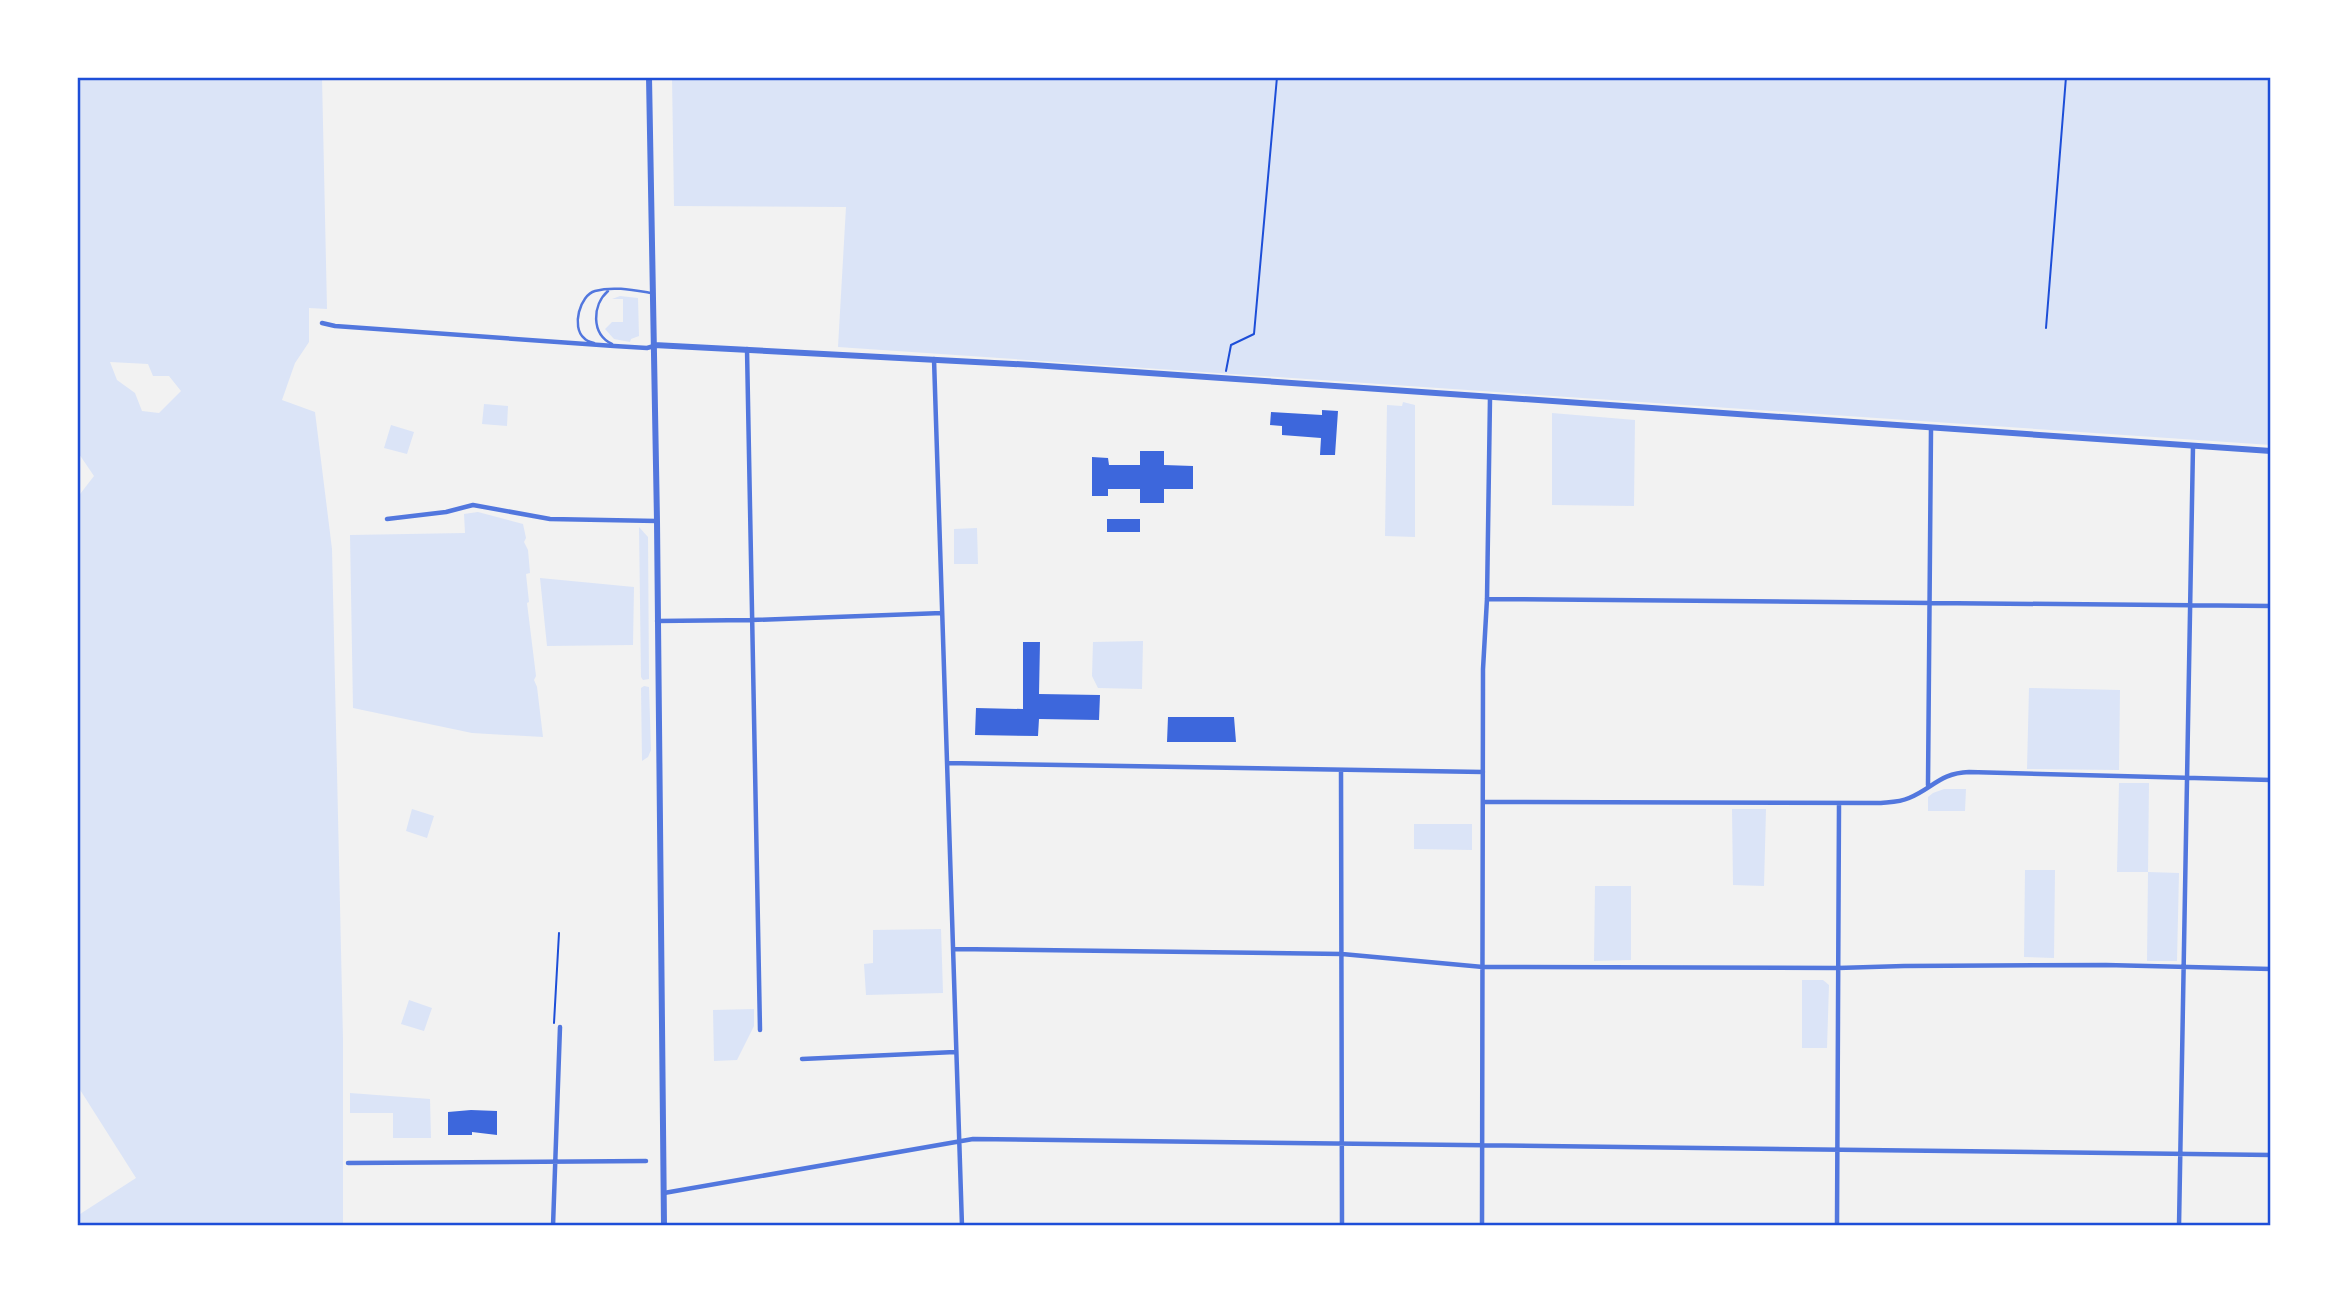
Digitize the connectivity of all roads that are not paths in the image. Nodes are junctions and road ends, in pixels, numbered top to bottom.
1 (649, 77) edge
2 (611, 289) junction
3 (654, 294) junction
4 (322, 323) dead end
5 (596, 345) junction
6 (654, 345) junction
7 (614, 346) junction
8 (747, 349) junction
9 (934, 359) junction
10 (1490, 398) junction
11 (1931, 429) junction
12 (2193, 446) junction
13 (2271, 451) edge
14 (387, 519) dead end
15 (657, 521) junction
16 (1487, 599) junction
17 (1930, 602) junction
18 (2189, 605) junction
19 (2271, 606) edge
20 (942, 613) junction
21 (752, 620) junction
22 (657, 621) junction
23 (947, 763) junction
24 (1341, 770) junction
25 (1483, 772) junction
26 (2186, 778) junction
27 (2271, 780) edge
28 (1928, 786) junction
29 (1483, 802) junction
30 (1839, 803) junction
31 (953, 949) junction
32 (1342, 954) junction
33 (1483, 967) junction
34 (2183, 967) junction
35 (1838, 968) junction
36 (2271, 969) edge
37 (560, 1027) road end
38 (760, 1030) dead end
39 (955, 1052) junction
40 (802, 1059) dead end
41 (958, 1140) junction
42 (1342, 1143) junction
43 (1483, 1144) junction
44 (1837, 1149) junction
45 (2180, 1154) junction
46 (2271, 1155) edge
47 (646, 1161) dead end
48 (554, 1162) junction
49 (348, 1163) dead end
50 (664, 1193) junction
51 (553, 1226) edge
52 (664, 1226) edge
53 (962, 1226) edge
54 (1342, 1226) edge
55 (1482, 1226) edge
56 (1837, 1226) edge
57 (2179, 1226) edge

1 - 3 street
2 - 3 lane
2 - 5 lane
2 - 7 lane
3 - 6 street
4 - 5 street
5 - 7 street
6 - 7 street
6 - 8 street
6 - 15 street
8 - 9 street
8 - 21 street
9 - 10 street
9 - 20 street
10 - 11 street
10 - 16 street
11 - 12 street
11 - 17 street
12 - 13 street
12 - 18 street
14 - 15 street
15 - 22 street
16 - 17 street
16 - 25 street
17 - 18 street
17 - 28 street
18 - 19 street
18 - 26 street
20 - 21 street
20 - 23 street
21 - 22 street
21 - 38 street
22 - 50 street
23 - 24 street
23 - 31 street
24 - 25 street
24 - 32 street
25 - 29 street
26 - 27 street
26 - 28 street
26 - 34 street
28 - 30 street
29 - 30 street
29 - 33 street
30 - 35 street
31 - 32 street
31 - 39 street
32 - 33 street
32 - 42 street
33 - 35 street
33 - 43 street
34 - 35 street
34 - 36 street
34 - 45 street
35 - 44 street
37 - 48 street
39 - 40 street
39 - 41 street
41 - 42 street
41 - 50 street
41 - 53 street
42 - 43 street
42 - 54 street
43 - 44 street
43 - 55 street
44 - 45 street
44 - 56 street
45 - 46 street
45 - 57 street
47 - 48 street
48 - 49 street
48 - 51 street
50 - 52 street

